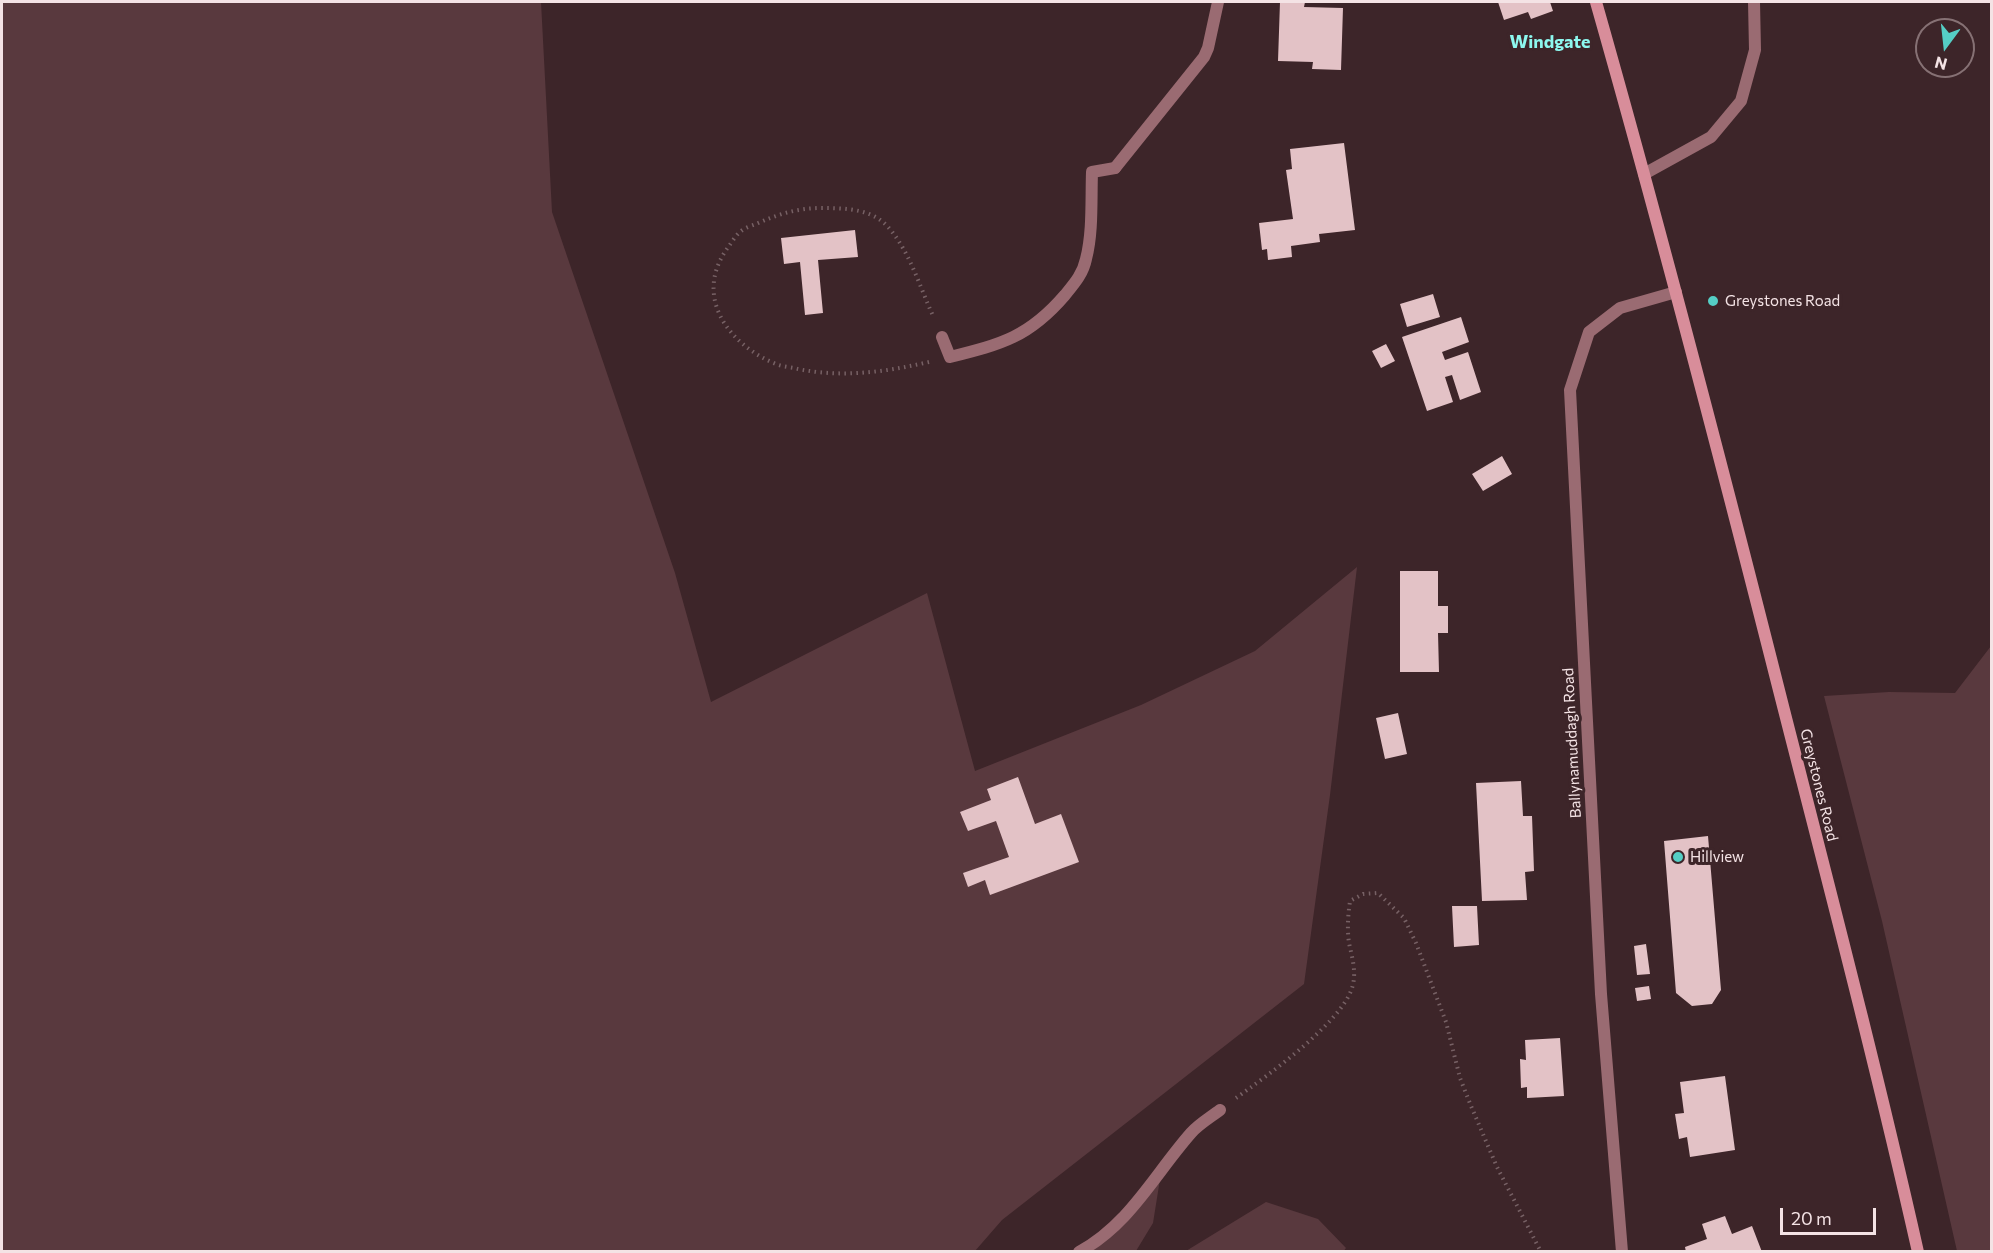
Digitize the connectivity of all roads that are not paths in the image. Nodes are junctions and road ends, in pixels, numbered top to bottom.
1 (1218, 2) edge
2 (1596, 2) edge
3 (1754, 2) edge
4 (1644, 174) junction
5 (1676, 292) junction
6 (942, 337) road end
7 (1221, 1110) road end
8 (1079, 1251) edge
9 (1622, 1251) edge
10 (1918, 1251) edge

1 - 6 street
2 - 4 main road, Greystones Road
3 - 4 street
4 - 5 main road, Greystones Road
5 - 9 street, Ballynamuddagh Road
5 - 10 main road, Greystones Road
7 - 8 street

